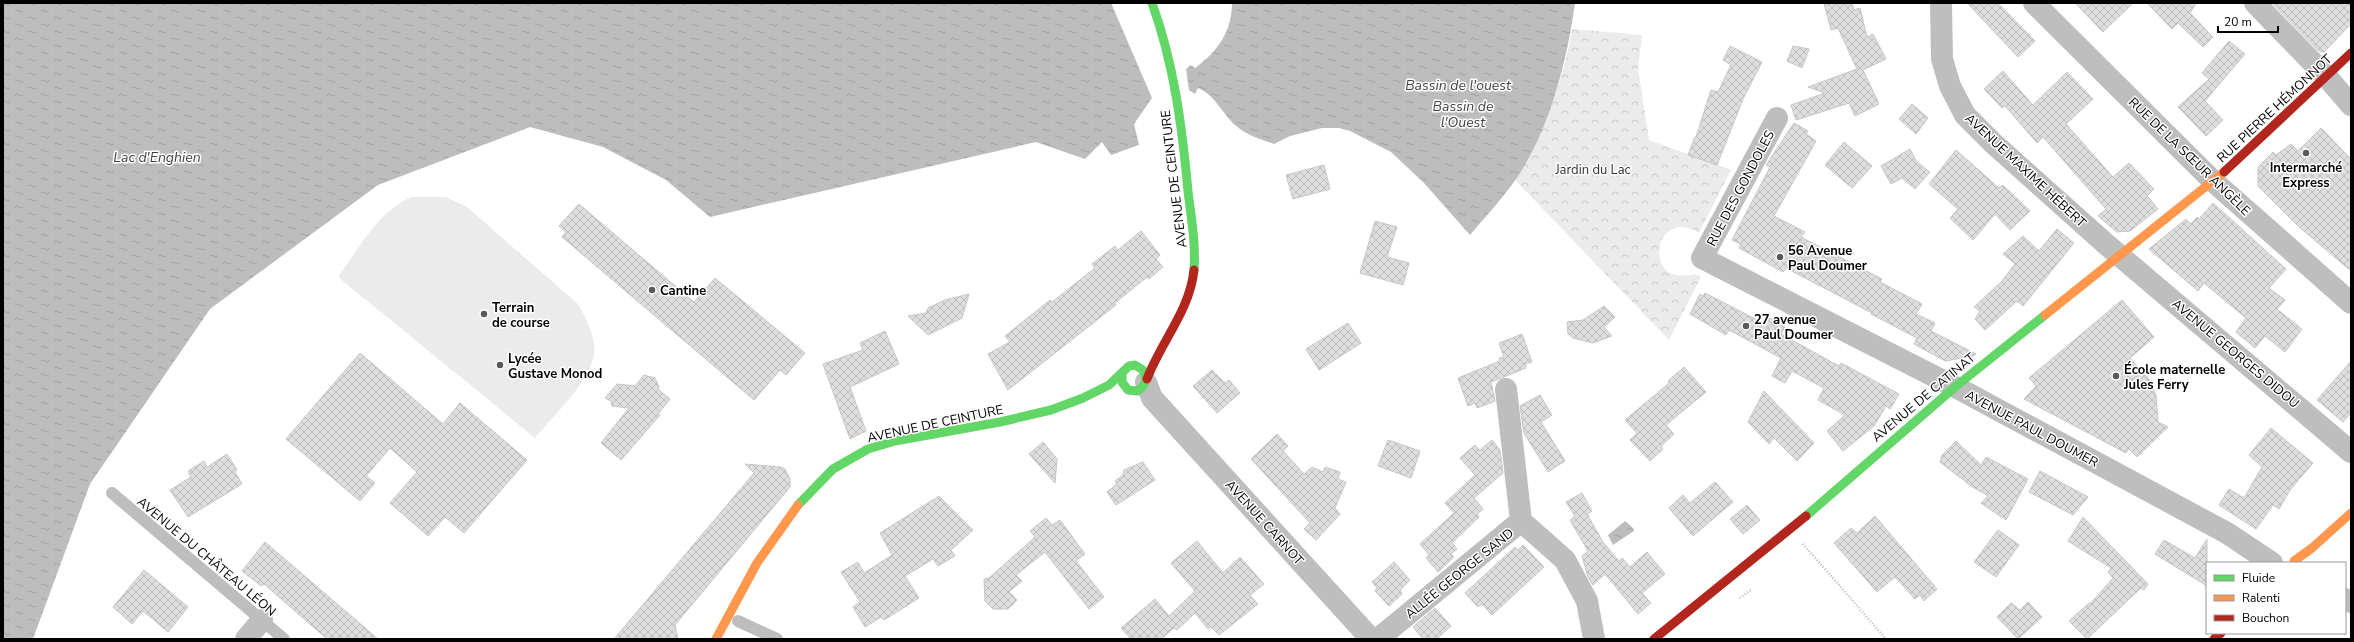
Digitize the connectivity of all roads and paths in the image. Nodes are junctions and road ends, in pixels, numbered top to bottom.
1 (1152, 3) edge
2 (1940, 3) edge
3 (2034, 3) edge
4 (2255, 3) edge
5 (2351, 53) edge
6 (2326, 76) junction
7 (2351, 105) edge
8 (1098, 118) dead end
9 (1777, 118) dead end
10 (1117, 153) dead end
11 (2214, 181) junction
12 (2120, 256) junction
13 (1702, 258) joint
14 (2351, 303) edge
15 (1161, 346) junction
16 (1132, 382) junction
17 (1954, 386) junction
18 (1506, 389) dead end
19 (1056, 418) dead end
20 (2351, 452) edge
21 (112, 494) dead end
22 (2351, 513) edge
23 (1521, 521) junction
24 (1789, 529) junction
25 (772, 558) dead end
26 (2285, 562) edge
27 (764, 571) dead end
28 (740, 617) joint
29 (262, 620) junction
30 (246, 639) edge
31 (284, 639) edge
32 (716, 639) edge
33 (778, 639) edge
34 (1370, 639) edge
35 (1378, 639) edge
36 (1594, 639) edge
37 (1654, 639) edge
38 (1886, 639) edge

1 - 15 street, AVENUE DE CEINTURE
2 - 12 street, AVENUE MAXIME HÉBERT
3 - 11 street, RUE DE LA SŒUR ANGÈLE
4 - 6 street
5 - 6 street, RUE PIERRE HÉMONNOT
6 - 7 street
6 - 11 street, RUE PIERRE HÉMONNOT
8 - 10 path
9 - 13 street, RUE DES GONDOLES
11 - 12 street, AVENUE DE CATINAT
11 - 14 street, RUE DE LA SŒUR ANGÈLE
12 - 17 street, AVENUE DE CATINAT
12 - 20 street, AVENUE GEORGES DIDOU
13 - 17 street, AVENUE PAUL DOUMER
15 - 16 street, AVENUE DE CEINTURE
15 - 16 street, AVENUE DE CEINTURE
16 - 32 street, AVENUE DE CEINTURE
16 - 34 street, AVENUE CARNOT
17 - 24 street, AVENUE DE CATINAT
17 - 26 street, AVENUE PAUL DOUMER
18 - 23 street
19 - 25 street, AVENUE DE CEINTURE
21 - 29 lane, AVENUE DU CHÂTEAU LÉON
22 - 26 street
23 - 35 street, ALLÉE GEORGE SAND
23 - 36 street, ALLÉE GEORGE SAND
24 - 37 street, AVENUE DE CATINAT
24 - 38 path
27 - 28 street
28 - 33 lane
29 - 30 street
29 - 31 lane, AVENUE DU CHÂTEAU LÉON

